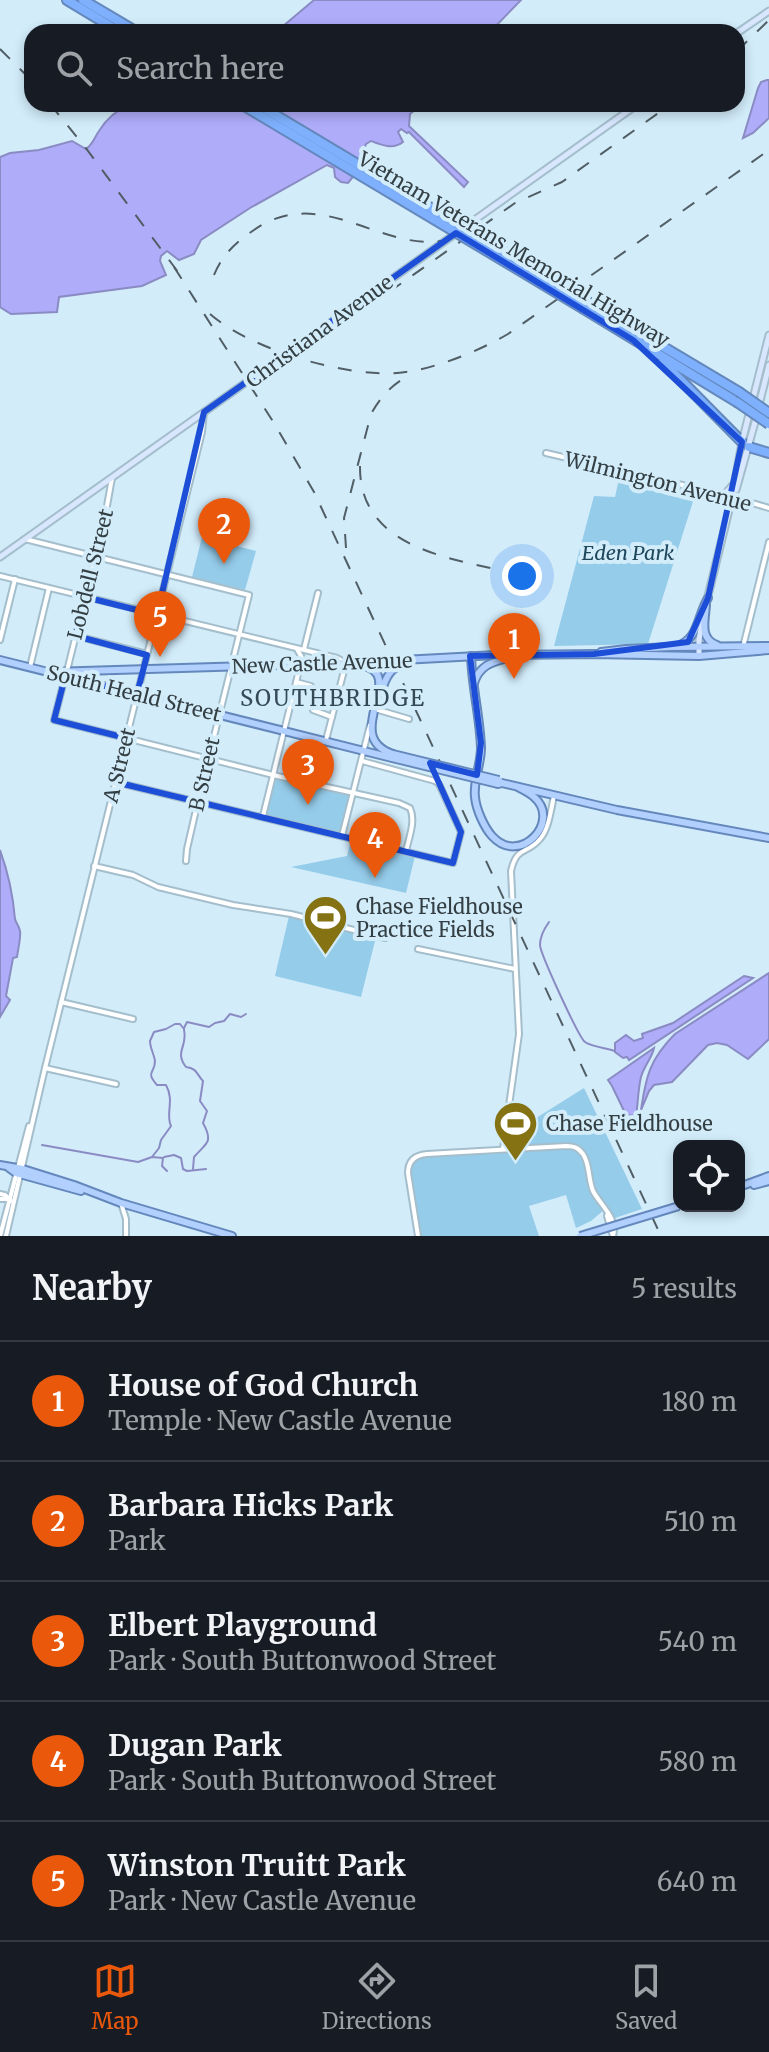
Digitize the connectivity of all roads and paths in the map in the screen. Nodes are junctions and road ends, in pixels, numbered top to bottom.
1 (67, 0) edge
2 (83, 0) edge
3 (769, 11) edge
4 (107, 24) edge
5 (124, 24) edge
6 (745, 28) edge
7 (255, 112) edge
8 (270, 112) edge
9 (627, 112) edge
10 (586, 306) junction
11 (769, 335) edge
12 (633, 340) junction
13 (769, 365) edge
14 (738, 394) junction
15 (769, 406) edge
16 (204, 412) junction
17 (769, 413) edge
18 (769, 424) edge
19 (746, 445) junction
20 (546, 453) dead end
21 (769, 453) edge
22 (738, 462) junction
23 (112, 478) junction
24 (720, 494) junction
25 (732, 498) junction
26 (769, 508) edge
27 (25, 539) junction
28 (769, 542) edge
29 (0, 557) edge
30 (95, 557) junction
31 (167, 575) junction
32 (0, 576) edge
33 (15, 579) junction
34 (49, 588) junction
35 (318, 593) dead end
36 (85, 597) junction
37 (707, 601) junction
38 (157, 615) junction
39 (239, 635) junction
40 (76, 636) junction
41 (0, 640) edge
42 (296, 647) junction
43 (672, 647) junction
44 (742, 647) junction
45 (698, 648) junction
46 (769, 648) edge
47 (304, 649) junction
48 (147, 654) junction
49 (523, 654) junction
50 (594, 654) junction
51 (471, 656) junction
52 (699, 656) junction
53 (414, 659) junction
54 (0, 660) edge
55 (346, 663) junction
56 (300, 664) junction
57 (231, 666) junction
58 (30, 667) junction
59 (143, 669) junction
60 (106, 671) junction
61 (66, 674) junction
62 (296, 682) junction
63 (99, 685) junction
64 (473, 691) junction
65 (137, 694) junction
66 (376, 707) junction
67 (219, 714) junction
68 (333, 717) junction
69 (409, 719) dead end
70 (371, 720) junction
71 (284, 730) junction
72 (126, 738) junction
73 (326, 740) junction
74 (364, 751) junction
75 (393, 756) junction
76 (208, 758) junction
77 (362, 761) junction
78 (273, 775) junction
79 (115, 782) junction
80 (518, 787) junction
81 (353, 794) junction
82 (554, 796) junction
83 (198, 801) junction
84 (263, 816) junction
85 (342, 836) junction
86 (769, 838) edge
87 (406, 851) junction
88 (186, 861) dead end
89 (94, 866) junction
90 (385, 938) dead end
91 (418, 949) dead end
92 (515, 969) junction
93 (61, 1002) junction
94 (133, 1019) dead end
95 (45, 1068) junction
96 (116, 1084) dead end
97 (503, 1149) junction
98 (0, 1165) edge
99 (17, 1170) junction
100 (769, 1178) edge
101 (745, 1185) edge
102 (0, 1197) edge
103 (9, 1199) junction
104 (121, 1203) junction
105 (14, 1204) junction
106 (673, 1208) edge
107 (3, 1236) edge
108 (126, 1236) edge
109 (232, 1236) edge
110 (418, 1236) edge
111 (579, 1236) edge
112 (613, 1236) edge

1 - 4 highway
2 - 5 highway
3 - 6 main road
7 - 10 highway, Vietnam Veterans Memorial Highway, bridge
8 - 10 highway, Vietnam Veterans Memorial Highway, bridge
9 - 16 main road, Christiana Avenue
10 - 12 highway, Vietnam Veterans Memorial Highway
10 - 14 highway, Vietnam Veterans Memorial Highway
11 - 19 main road
12 - 14 highway, Vietnam Veterans Memorial Highway
12 - 19 highway
13 - 19 main road
14 - 15 highway, bridge
14 - 17 highway, Vietnam Veterans Memorial Highway, bridge
14 - 18 highway, Vietnam Veterans Memorial Highway, bridge
16 - 23 main road, Christiana Avenue
16 - 31 street, A Street
19 - 21 highway
19 - 22 main road
19 - 25 main road
20 - 24 street, Wilmington Avenue
22 - 24 main road
22 - 25 main road
23 - 27 main road, Christiana Avenue
23 - 30 street, Lobdell Street
24 - 25 street, Wilmington Avenue
25 - 26 street, Wilmington Avenue
25 - 37 main road
27 - 29 main road, Christiana Avenue
27 - 30 street
28 - 44 street
30 - 31 street
30 - 36 street, Lobdell Street
31 - 38 street, A Street
31 - 39 street, B Street
32 - 33 street
33 - 34 street
33 - 41 street
34 - 36 street
34 - 58 street
35 - 47 street
36 - 38 street
36 - 40 street, Lobdell Street
37 - 43 main road
37 - 44 main road
37 - 45 main road
38 - 39 street
38 - 48 street, A Street
39 - 42 street
39 - 57 street, B Street
40 - 48 street
40 - 61 street, Lobdell Street
42 - 47 street
42 - 56 street
43 - 45 main road, New Castle Avenue
43 - 50 main road, New Castle Avenue
44 - 45 main road, New Castle Avenue
44 - 46 main road, New Castle Avenue
45 - 52 main road
46 - 52 main road, New Castle Avenue
47 - 55 street
48 - 59 street, A Street
49 - 50 main road, New Castle Avenue
49 - 51 main road, New Castle Avenue
49 - 64 main road
50 - 52 main road, New Castle Avenue
51 - 53 main road, New Castle Avenue
51 - 64 main road
53 - 55 main road, New Castle Avenue
53 - 66 main road
54 - 58 main road, South Heald Street
55 - 56 main road, New Castle Avenue
55 - 66 main road
55 - 68 street
56 - 57 main road, New Castle Avenue
56 - 62 street
57 - 59 main road, New Castle Avenue
57 - 67 street, B Street
58 - 61 main road, South Heald Street
59 - 60 main road, New Castle Avenue
59 - 65 street, A Street
60 - 61 main road, New Castle Avenue
60 - 63 main road
61 - 63 main road, South Heald Street
61 - 72 street, Lobdell Street
62 - 68 street
62 - 71 street
63 - 65 main road, South Heald Street
64 - 80 main road
65 - 67 main road, South Heald Street
65 - 72 street, A Street
66 - 69 street
66 - 70 main road
67 - 71 main road, South Heald Street
67 - 76 street, B Street
68 - 73 street
70 - 74 street
70 - 75 main road
71 - 73 main road, South Heald Street
71 - 78 street
72 - 76 street
72 - 79 street, A Street
73 - 74 main road, South Heald Street
74 - 75 main road, South Heald Street
74 - 77 street
75 - 80 main road, South Heald Street, bridge
76 - 78 street
76 - 83 street, B Street
77 - 81 street
77 - 87 street
78 - 81 street
78 - 84 street
79 - 83 street
79 - 89 street, A Street
80 - 82 main road, South Heald Street
81 - 85 street
81 - 87 street
82 - 86 main road, South Heald Street
82 - 92 street
83 - 84 street
83 - 88 street, B Street
84 - 85 street
85 - 87 street
89 - 90 street
89 - 93 street, A Street
91 - 92 street
92 - 97 street
93 - 94 street
93 - 95 street, A Street
95 - 96 street
95 - 99 street, A Street
97 - 110 street
97 - 112 street
98 - 99 main road
99 - 103 street, A Street
99 - 104 main road
99 - 105 street, A Street
100 - 101 main road
102 - 103 street
103 - 105 street
103 - 107 street, A Street
104 - 108 street
104 - 109 main road
105 - 107 street, A Street
106 - 111 main road, bridge

